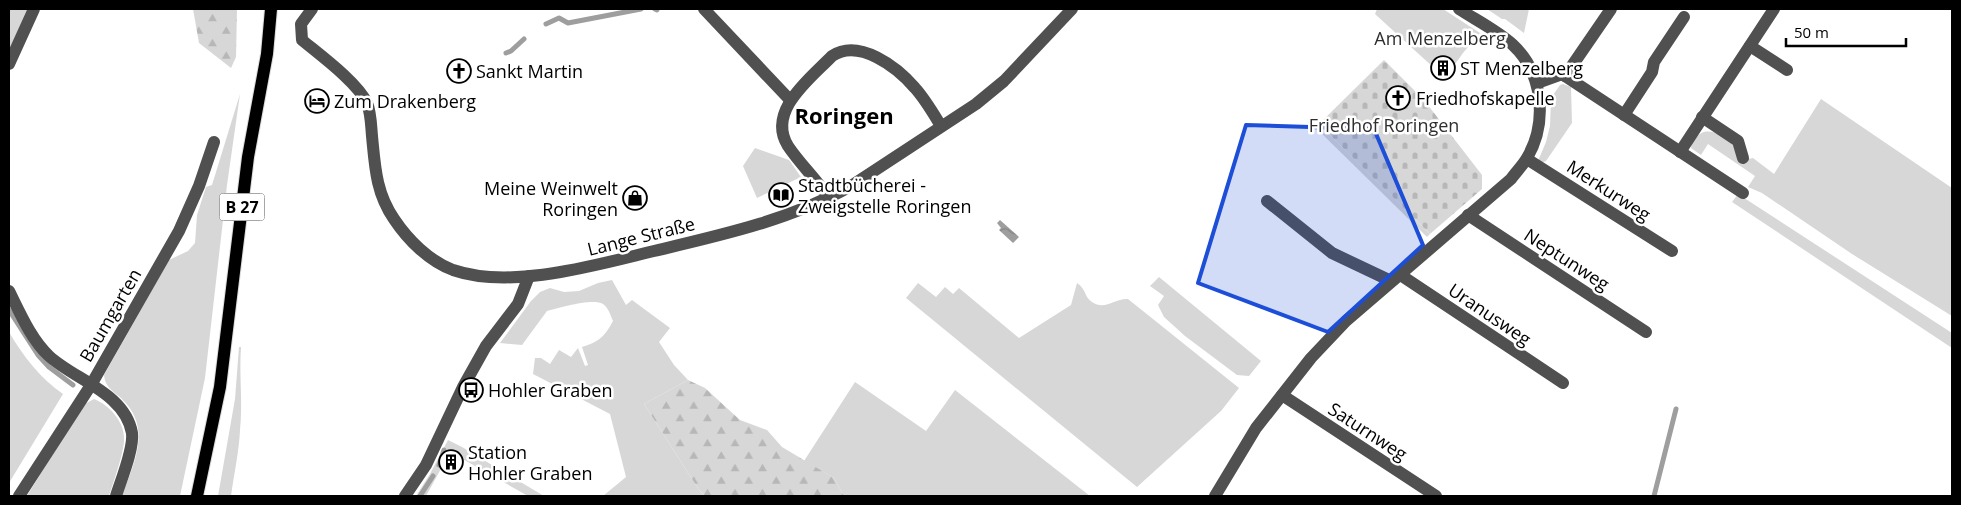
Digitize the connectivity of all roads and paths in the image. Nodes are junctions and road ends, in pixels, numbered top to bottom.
1 (34, 9) edge
2 (272, 9) edge
3 (312, 9) edge
4 (704, 9) edge
5 (1072, 9) edge
6 (1459, 9) edge
7 (1611, 9) edge
8 (1774, 9) edge
9 (1684, 17) dead end
10 (1750, 46) junction
11 (9, 64) edge
12 (1787, 70) dead end
13 (1566, 76) junction
14 (1537, 83) junction
15 (790, 100) junction
16 (1624, 115) junction
17 (1702, 117) junction
18 (941, 126) junction
19 (214, 142) dead end
20 (1680, 152) junction
21 (1743, 158) dead end
22 (1527, 159) junction
23 (1743, 193) dead end
24 (829, 198) junction
25 (1267, 201) dead end
26 (1468, 215) junction
27 (1672, 252) dead end
28 (529, 276) junction
29 (1395, 278) junction
30 (9, 291) edge
31 (1646, 332) dead end
32 (1563, 383) dead end
33 (91, 385) junction
34 (1282, 395) junction
35 (19, 496) edge
36 (116, 496) edge
37 (197, 496) edge
38 (406, 496) edge
39 (1216, 496) edge
40 (1436, 496) edge

1 - 11 street
2 - 37 main road, B 27
3 - 28 street, Lange Straße
4 - 15 street
5 - 18 street, Lange Straße
6 - 14 street
7 - 13 street
8 - 10 street
9 - 16 street
10 - 12 street
10 - 17 street
13 - 14 street
13 - 16 street
14 - 22 street
15 - 18 street
15 - 24 street
16 - 20 street
17 - 20 street
17 - 21 street
18 - 24 street, Lange Straße
19 - 33 street, Baumgarten
20 - 23 street
22 - 26 street
22 - 27 street, Merkurweg
24 - 28 street, Lange Straße
25 - 29 street, Uranusweg
26 - 29 street
26 - 31 street, Neptunweg
28 - 38 street
29 - 32 street, Uranusweg
29 - 34 street
30 - 33 street
33 - 35 street, Baumgarten
33 - 36 street
34 - 39 street
34 - 40 street, Saturnweg

